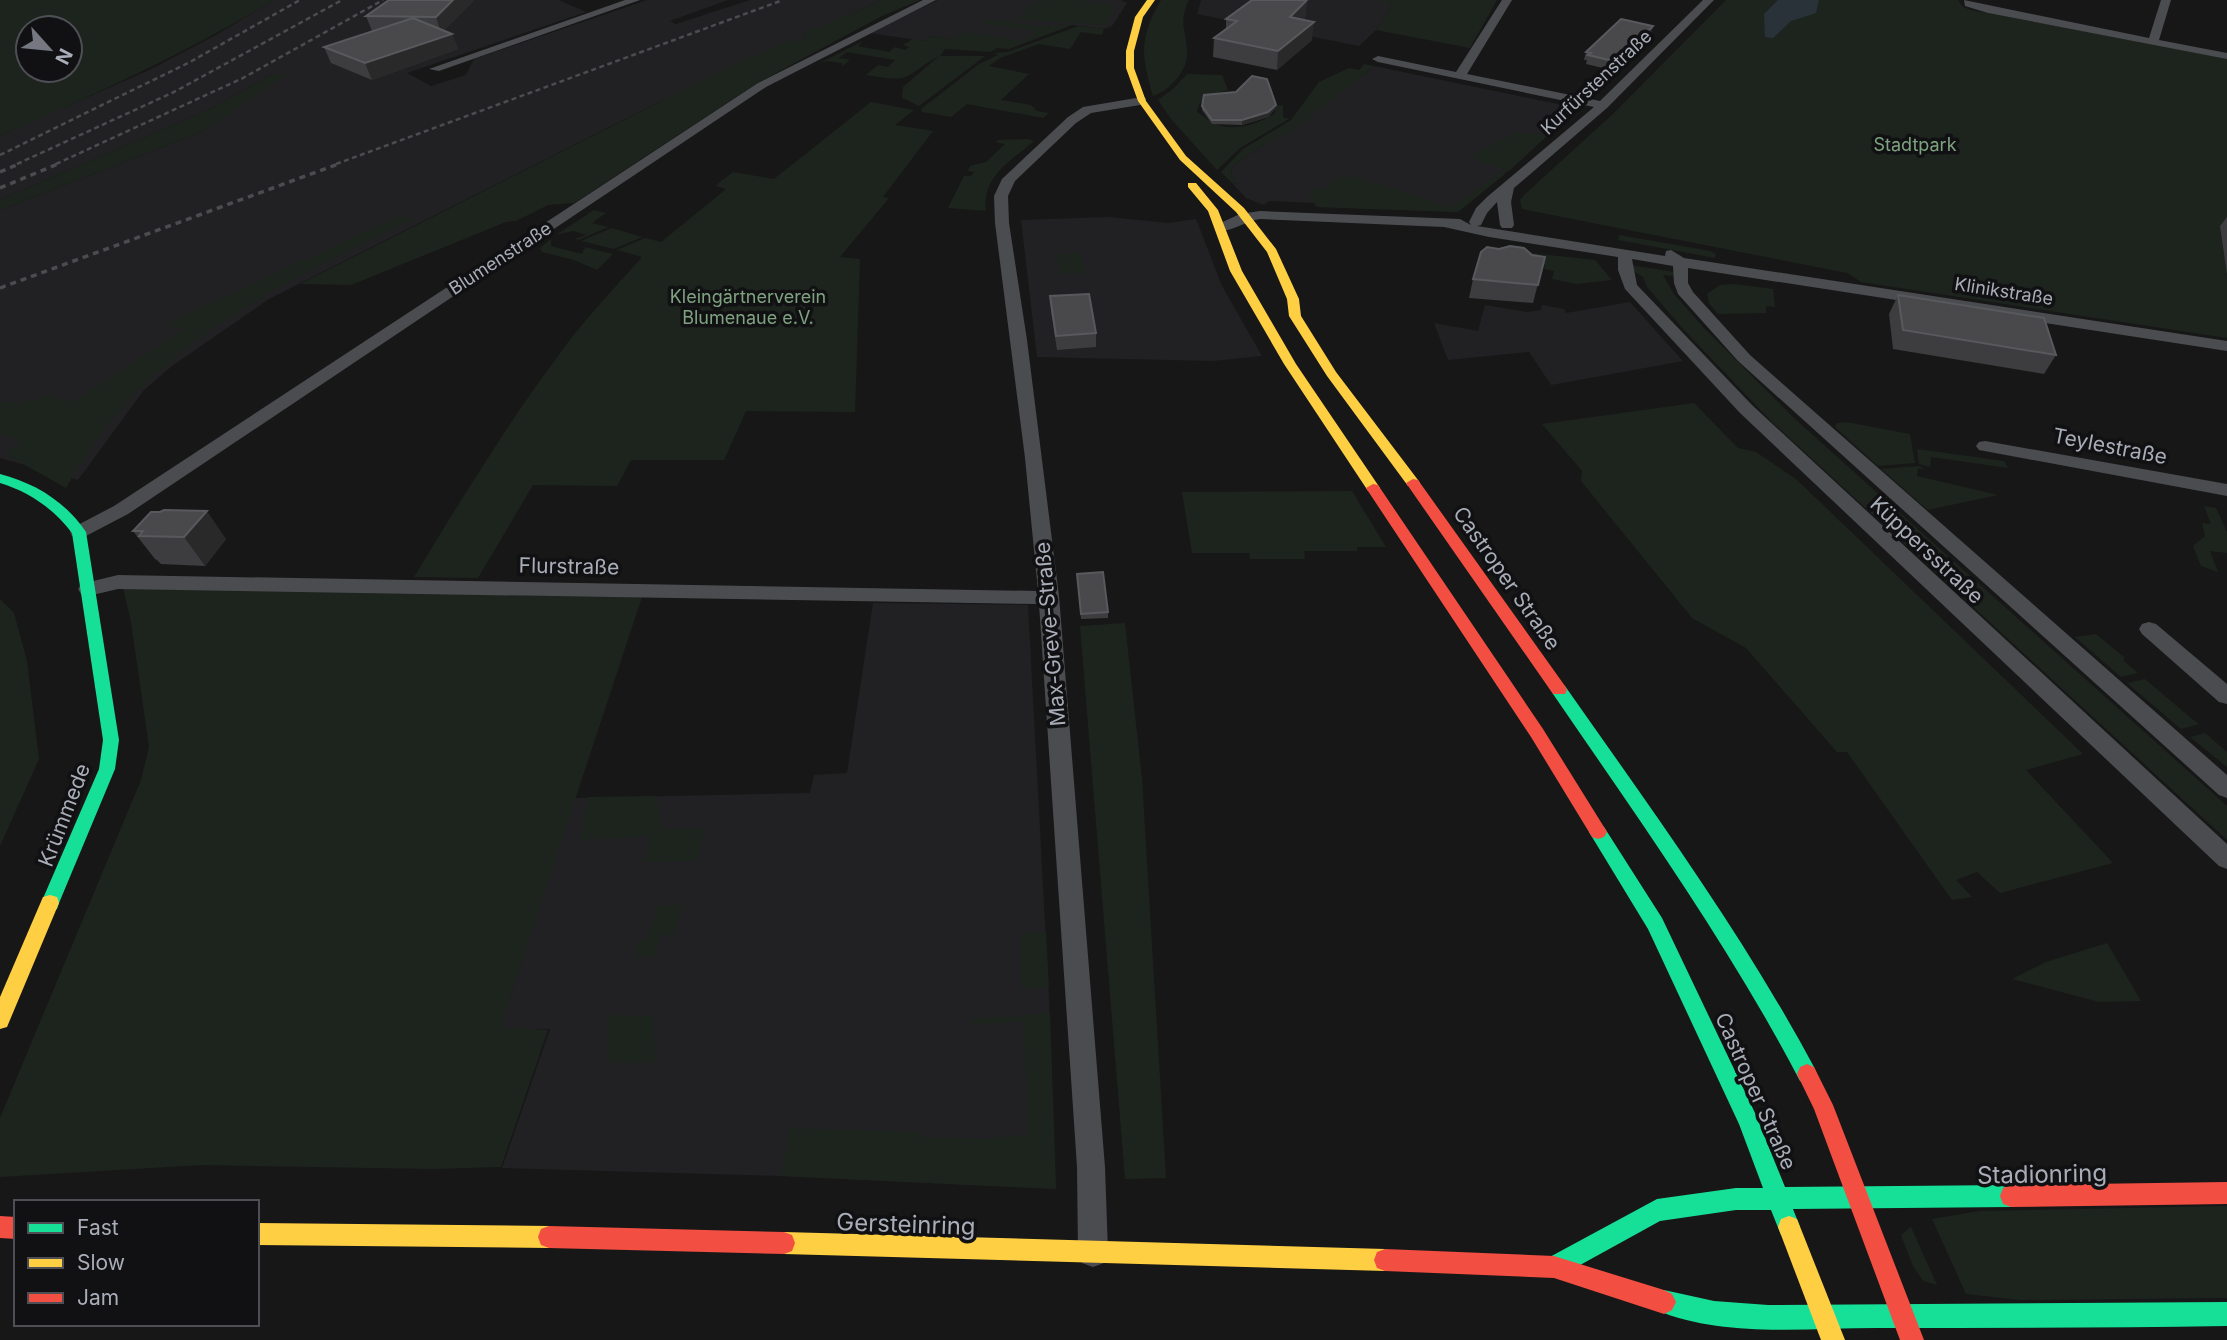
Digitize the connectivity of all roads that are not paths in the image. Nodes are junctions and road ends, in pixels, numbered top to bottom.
1 (635, 0) edge
2 (931, 0) edge
3 (1144, 0) edge
4 (1507, 0) edge
5 (1709, 0) edge
6 (1969, 0) edge
7 (2166, 0) edge
8 (2153, 42) junction
9 (2227, 56) edge
10 (1378, 59) dead end
11 (435, 69) dead end
12 (1460, 75) junction
13 (1119, 90) junction
14 (1142, 101) junction
15 (1603, 105) junction
16 (1137, 123) dead end
17 (1156, 148) dead end
18 (1507, 188) junction
19 (1245, 217) junction
20 (1339, 219) junction
21 (1507, 225) junction
22 (1221, 228) junction
23 (1482, 229) junction
24 (1256, 233) junction
25 (1632, 251) junction
26 (1675, 258) junction
27 (2227, 346) edge
28 (1985, 446) dead end
29 (0, 478) edge
30 (2227, 489) edge
31 (79, 532) junction
32 (1458, 577) junction
33 (88, 589) junction
34 (1049, 596) junction
35 (2149, 629) dead end
36 (2227, 696) edge
37 (2224, 782) edge
38 (2227, 859) edge
39 (0, 1020) edge
40 (2227, 1193) edge
41 (1857, 1199) junction
42 (1780, 1200) junction
43 (259, 1234) edge
44 (1093, 1252) junction
45 (1554, 1267) junction
46 (1902, 1314) junction
47 (2227, 1314) edge
48 (1825, 1317) junction
49 (1833, 1340) edge
50 (1912, 1340) edge

1 - 11 street
2 - 31 street, Blumenstraße
3 - 13 main road, Castroper Straße
3 - 14 main road, Castroper Straße
4 - 12 street
5 - 15 street, Kurfürstenstraße
6 - 8 street
7 - 8 street
8 - 9 street
10 - 12 street
12 - 15 street
13 - 14 street, Max-Greve-Straße
13 - 16 main road
13 - 34 street, Max-Greve-Straße
14 - 19 main road, Castroper Straße
15 - 18 street, Kurfürstenstraße
17 - 22 main road, Castroper Straße
18 - 21 street
18 - 23 street, Kurfürstenstraße
19 - 20 street, Klinikstraße
19 - 22 street, Klinikstraße
19 - 24 main road, Castroper Straße
20 - 23 street, Klinikstraße
20 - 24 street, Klinikstraße
21 - 23 street
21 - 25 street, Klinikstraße
22 - 24 street, Klinikstraße
22 - 32 main road, Castroper Straße
23 - 25 street, Klinikstraße
24 - 32 main road, Castroper Straße
25 - 26 street, Klinikstraße
25 - 38 street, Küppersstraße
26 - 27 street, Klinikstraße
26 - 37 street, Küppersstraße
28 - 30 street, Teylestraße
29 - 31 main road
31 - 33 main road, Krümmede
32 - 41 main road, Castroper Straße
32 - 42 main road, Castroper Straße
33 - 34 street, Flurstraße
33 - 39 main road, Krümmede
34 - 44 street, Max-Greve-Straße
35 - 36 street
40 - 41 main road, Stadionring
41 - 42 main road, Castroper Straße
41 - 46 main road, Castroper Straße
42 - 45 main road
42 - 48 main road, Castroper Straße
43 - 44 main road, Gersteinring
44 - 45 main road, Gersteinring
45 - 48 main road, Gersteinring
46 - 47 main road
46 - 48 main road
46 - 50 main road, Castroper Straße
48 - 49 main road, Castroper Straße

